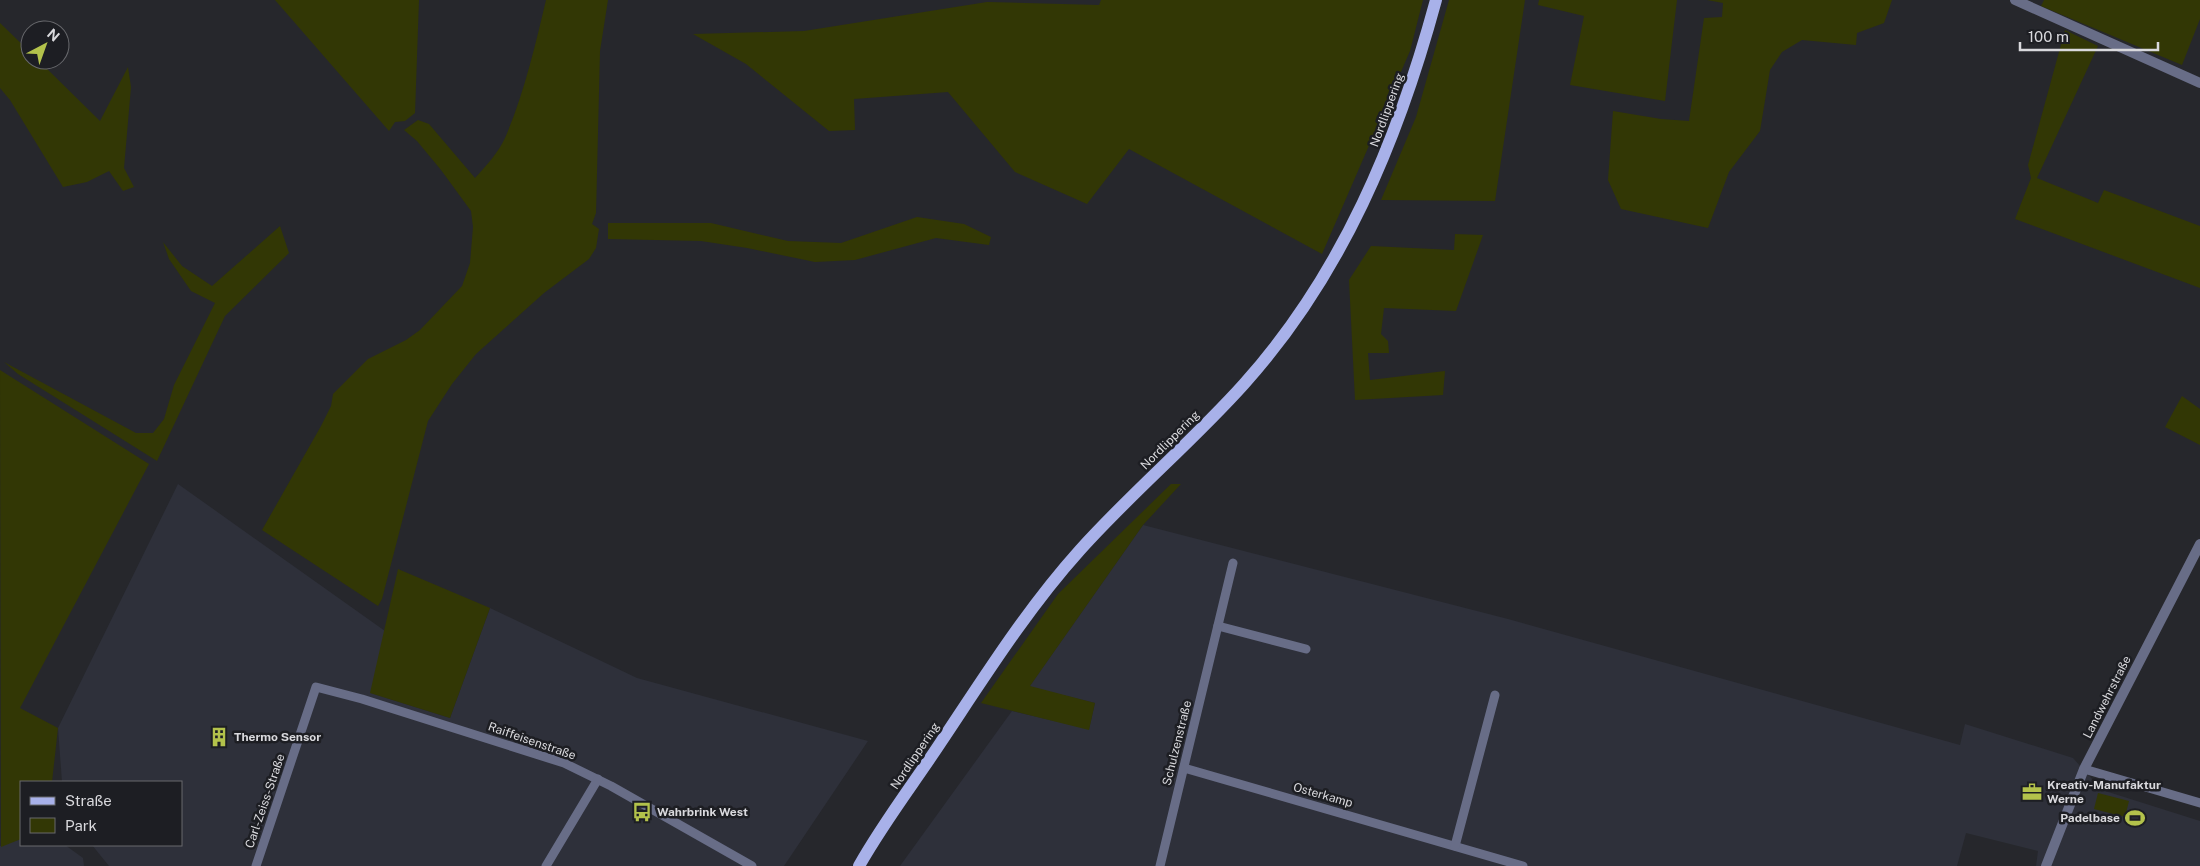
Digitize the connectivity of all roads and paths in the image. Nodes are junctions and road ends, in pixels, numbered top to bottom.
1 (1436, 0) edge
2 (2015, 0) edge
3 (2200, 83) edge
4 (2200, 544) edge
5 (1233, 563) dead end
6 (1218, 626) junction
7 (1306, 649) dead end
8 (316, 687) joint
9 (1495, 695) dead end
10 (1184, 768) junction
11 (2084, 769) junction
12 (598, 779) junction
13 (2200, 802) edge
14 (1455, 846) junction
15 (859, 865) edge
16 (256, 866) edge
17 (546, 866) edge
18 (752, 866) edge
19 (1160, 866) edge
20 (1523, 866) edge
21 (2046, 866) edge

1 - 15 main road, Nordlippering
2 - 3 street
4 - 11 street, Landwehrstraße
5 - 6 street, Schulzenstraße
6 - 7 street
6 - 10 street, Schulzenstraße
8 - 12 street, Raiffeisenstraße
8 - 16 street, Carl-Zeiss-Straße
9 - 14 street
10 - 14 street, Osterkamp
10 - 19 street, Schulzenstraße
11 - 13 street
11 - 21 street, Landwehrstraße
12 - 17 street
12 - 18 street, Raiffeisenstraße
14 - 20 street, Osterkamp

